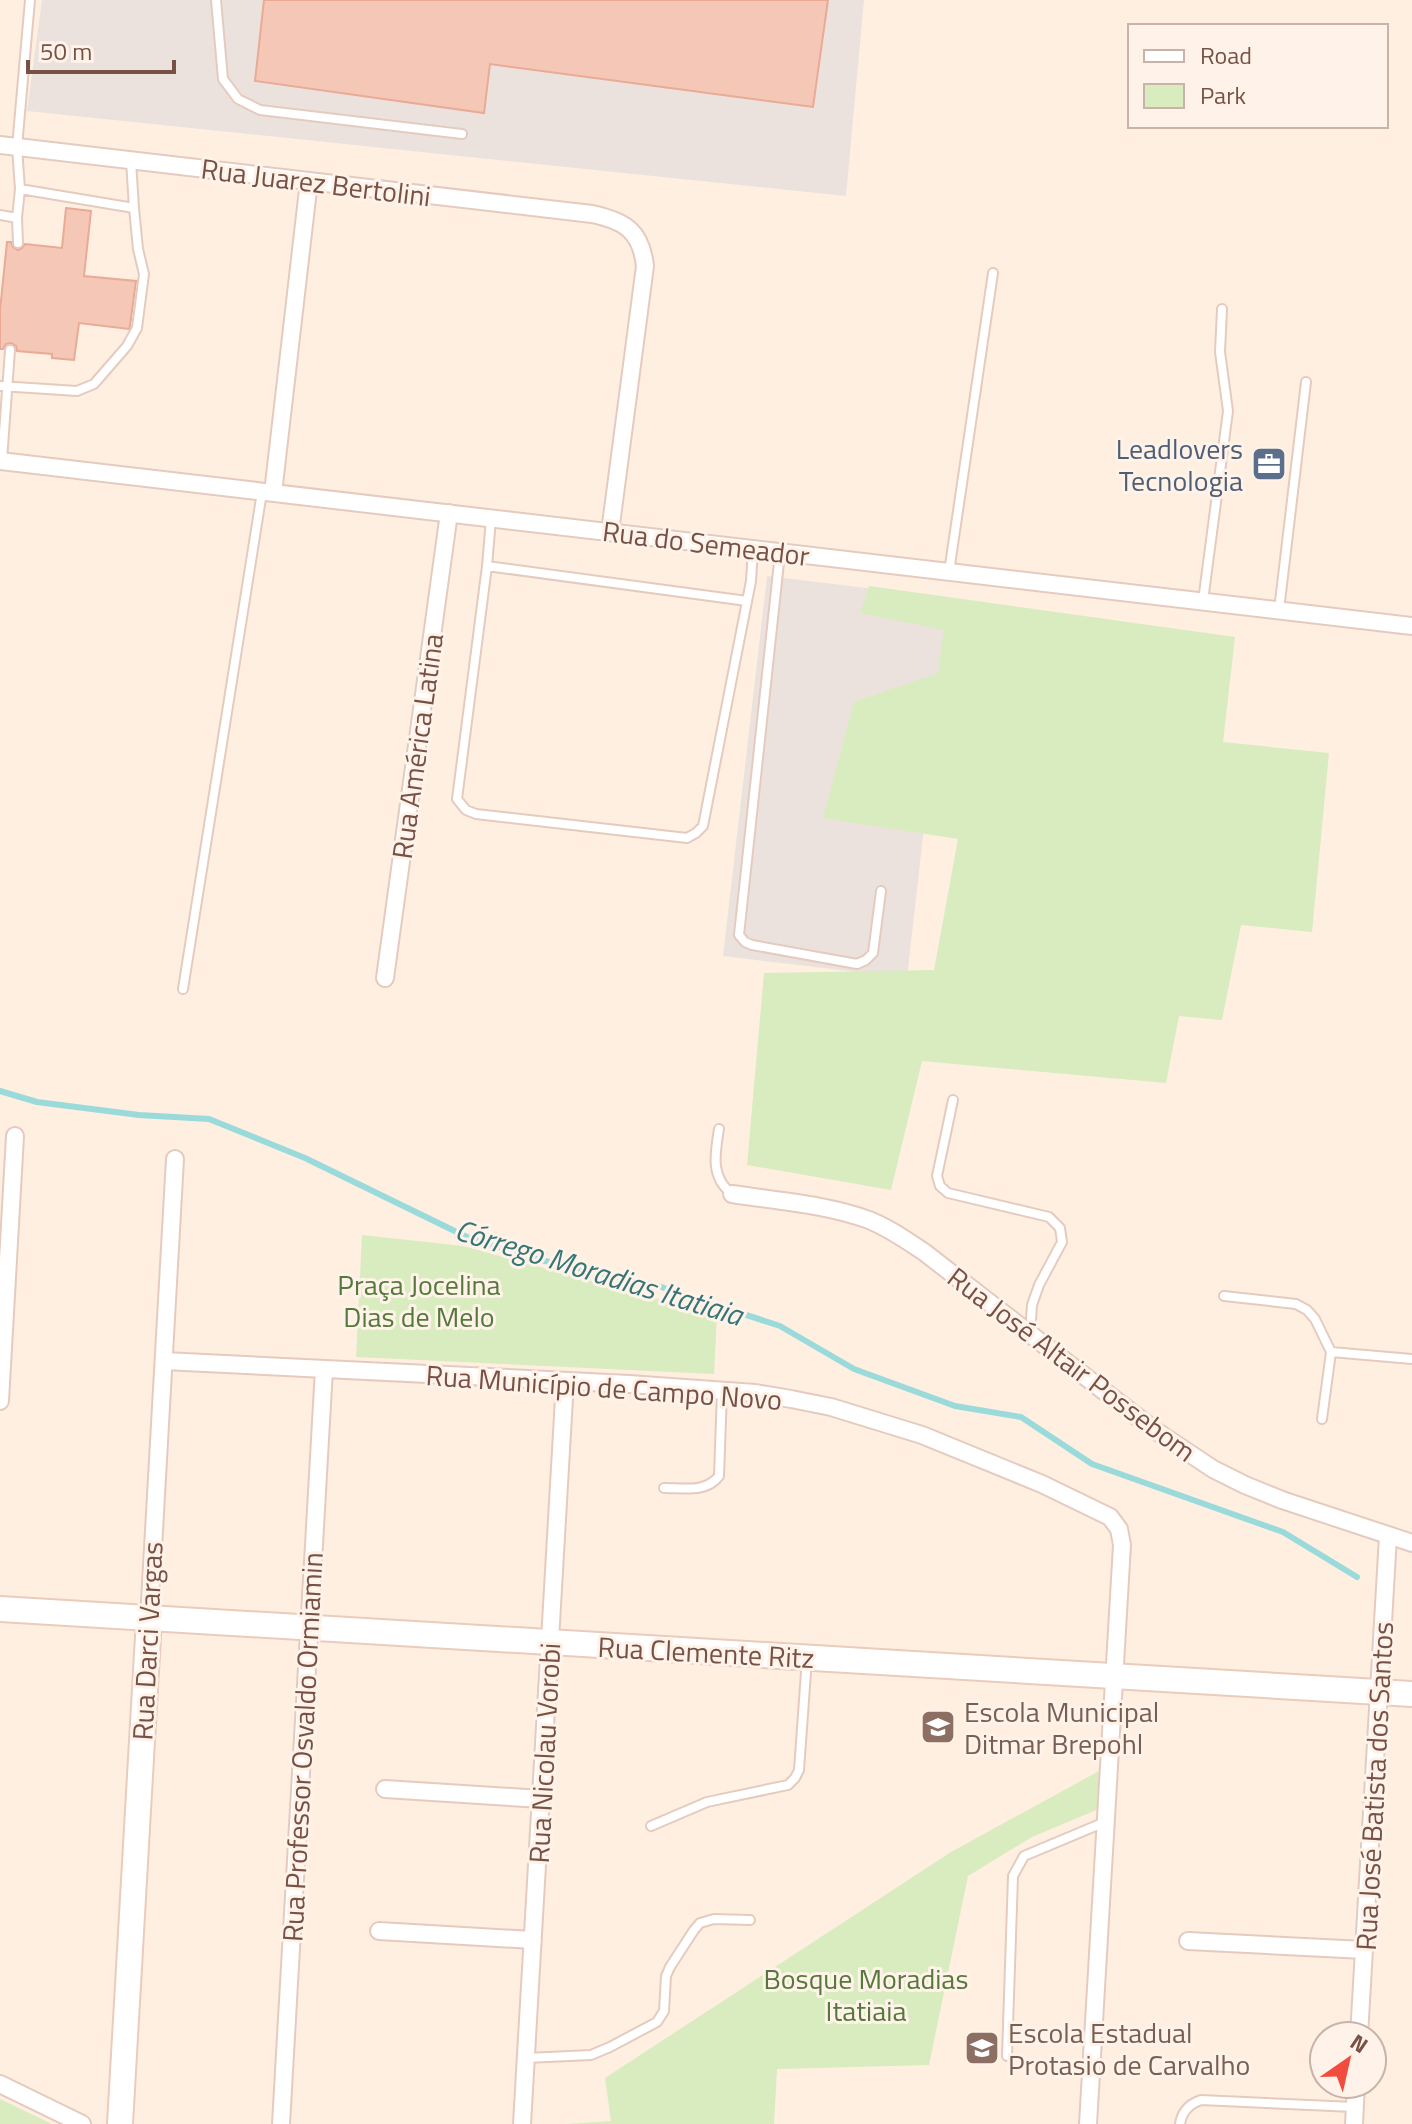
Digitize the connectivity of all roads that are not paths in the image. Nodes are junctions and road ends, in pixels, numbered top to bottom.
1 (30, 0) edge
2 (216, 0) edge
3 (462, 134) dead end
4 (8, 146) edge
5 (131, 160) junction
6 (309, 181) junction
7 (20, 189) junction
8 (134, 208) junction
9 (0, 215) edge
10 (17, 218) junction
11 (18, 243) dead end
12 (993, 273) dead end
13 (1222, 309) dead end
14 (10, 350) dead end
15 (1306, 382) dead end
16 (4, 387) edge
17 (1, 461) edge
18 (267, 492) junction
19 (449, 513) junction
20 (491, 518) junction
21 (610, 532) junction
22 (753, 549) junction
23 (780, 552) junction
24 (487, 566) junction
25 (949, 572) junction
26 (747, 601) junction
27 (1203, 601) junction
28 (1279, 610) junction
29 (1412, 626) edge
30 (881, 891) dead end
31 (385, 978) dead end
32 (183, 989) dead end
33 (953, 1100) dead end
34 (719, 1129) dead end
35 (15, 1136) dead end
36 (175, 1159) dead end
37 (732, 1194) joint
38 (1224, 1296) dead end
39 (1030, 1335) junction
40 (1331, 1352) junction
41 (1412, 1359) edge
42 (164, 1361) junction
43 (324, 1369) junction
44 (565, 1381) junction
45 (722, 1391) junction
46 (0, 1401) edge
47 (1322, 1419) dead end
48 (664, 1488) dead end
49 (1388, 1536) junction
50 (1412, 1543) edge
51 (0, 1609) edge
52 (149, 1619) junction
53 (309, 1628) junction
54 (550, 1642) junction
55 (808, 1658) junction
56 (1114, 1676) junction
57 (1380, 1692) junction
58 (1412, 1694) edge
59 (385, 1789) dead end
60 (541, 1799) junction
61 (1105, 1821) junction
62 (651, 1826) dead end
63 (750, 1920) dead end
64 (379, 1931) dead end
65 (533, 1940) junction
66 (1188, 1941) dead end
67 (1364, 1950) junction
68 (1360, 2020) edge
69 (1007, 2056) dead end
70 (526, 2058) junction
71 (0, 2084) edge
72 (1354, 2116) edge
73 (82, 2124) edge
74 (120, 2124) edge
75 (281, 2124) edge
76 (522, 2124) edge
77 (1088, 2124) edge
78 (1180, 2124) edge

1 - 4 lane
2 - 3 lane
4 - 5 street, Rua Juarez Bertolini
4 - 7 lane
5 - 6 street, Rua Juarez Bertolini
5 - 8 lane
6 - 18 street
6 - 21 street, Rua Juarez Bertolini
7 - 8 lane
7 - 10 lane
8 - 16 lane
9 - 10 lane
10 - 11 lane
12 - 25 lane
13 - 27 lane
14 - 16 lane
15 - 28 lane
16 - 17 lane
17 - 18 street, Rua do Semeador
18 - 19 street, Rua do Semeador
18 - 32 lane
19 - 20 street, Rua do Semeador
19 - 31 street, Rua América Latina
20 - 21 street, Rua do Semeador
20 - 24 lane
21 - 22 street, Rua do Semeador
22 - 23 street, Rua do Semeador
22 - 26 lane
23 - 25 street, Rua do Semeador
23 - 30 lane
24 - 26 lane
24 - 26 lane
25 - 27 street, Rua do Semeador
27 - 28 street, Rua do Semeador
28 - 29 street, Rua do Semeador
33 - 39 lane
34 - 37 lane
35 - 46 street
36 - 42 street, Rua Darci Vargas
37 - 39 street, Rua José Altair Possebom
38 - 40 lane
39 - 49 street, Rua José Altair Possebom
40 - 41 lane
40 - 47 lane
42 - 43 street, Rua Município de Campo Novo
42 - 52 street, Rua Darci Vargas
43 - 44 street, Rua Município de Campo Novo
43 - 53 street, Rua Professor Osvaldo Ormiamin
44 - 45 street, Rua Município de Campo Novo
44 - 54 street, Rua Nicolau Vorobi
45 - 48 lane
45 - 56 street, Rua Município de Campo Novo
49 - 50 street, Rua José Altair Possebom
49 - 57 street, Rua José Batista dos Santos
51 - 52 street, Rua Clemente Ritz
52 - 53 street, Rua Clemente Ritz
52 - 74 street, Rua Darci Vargas
53 - 54 street, Rua Clemente Ritz
53 - 75 street, Rua Professor Osvaldo Ormiamin
54 - 55 street, Rua Clemente Ritz
54 - 60 street, Rua Nicolau Vorobi
55 - 56 street, Rua Clemente Ritz
55 - 62 lane
56 - 57 street, Rua Clemente Ritz
56 - 61 street
57 - 58 street, Rua Clemente Ritz
57 - 67 street, Rua José Batista dos Santos
59 - 60 street
60 - 65 street, Rua Nicolau Vorobi
61 - 69 lane
61 - 77 street
63 - 70 lane
64 - 65 street
65 - 70 street, Rua Nicolau Vorobi
66 - 67 street
67 - 68 street, Rua José Batista dos Santos
70 - 76 street, Rua Nicolau Vorobi
71 - 73 street
72 - 78 lane

